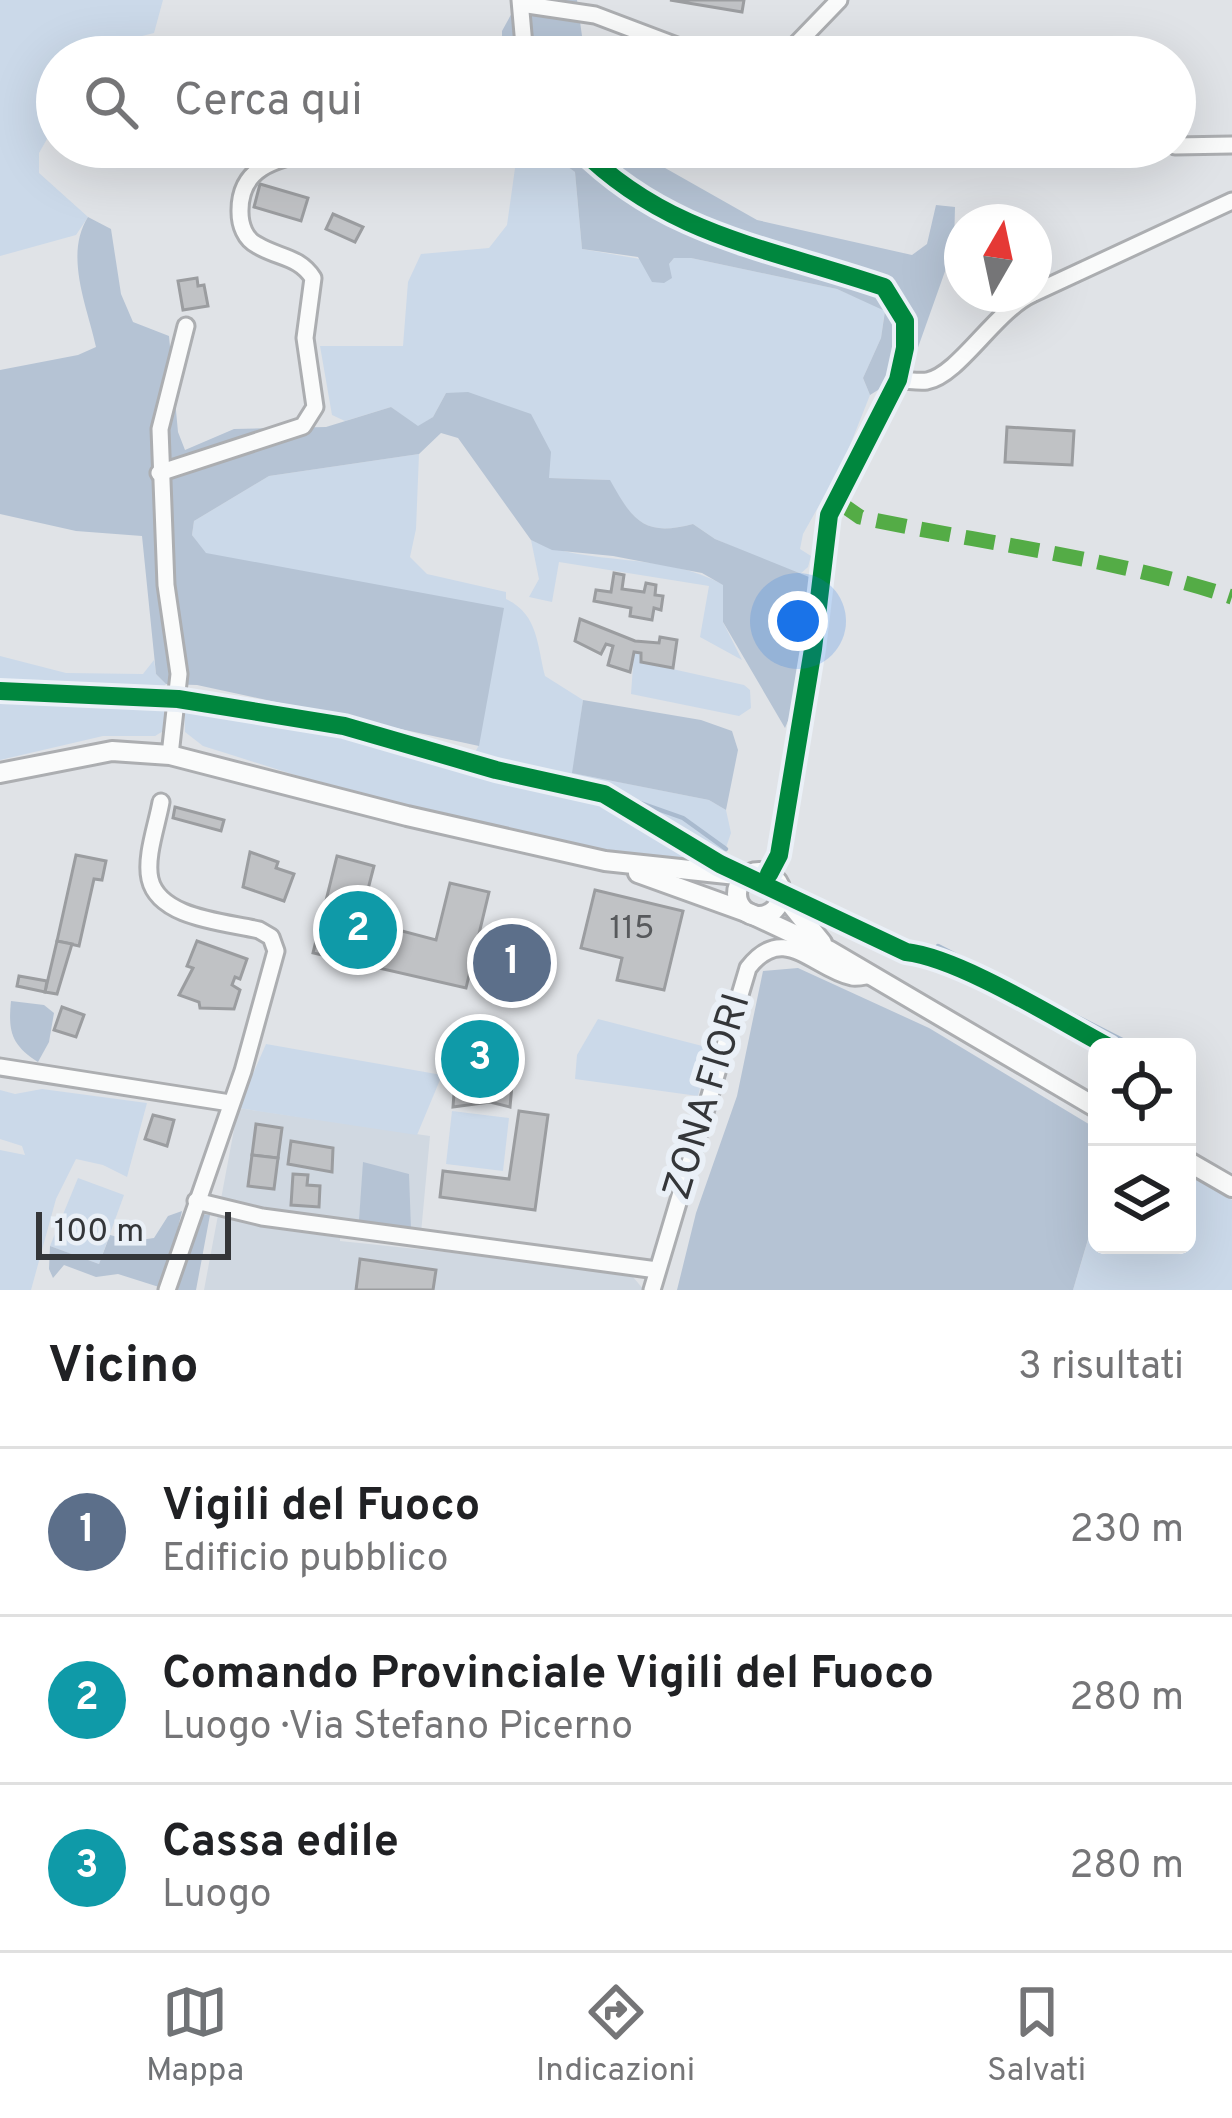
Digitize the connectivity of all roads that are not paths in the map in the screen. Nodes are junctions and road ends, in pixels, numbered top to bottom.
1 (839, 0) edge
2 (520, 2) edge
3 (523, 36) edge
4 (650, 36) edge
5 (804, 36) edge
6 (1196, 146) edge
7 (1232, 146) edge
8 (257, 168) edge
9 (600, 168) edge
10 (1232, 201) edge
11 (1052, 285) edge
12 (1004, 312) edge
13 (186, 326) dead end
14 (898, 380) junction
15 (159, 473) junction
16 (170, 755) junction
17 (0, 773) edge
18 (161, 802) dead end
19 (605, 861) junction
20 (769, 874) junction
21 (746, 876) junction
22 (782, 892) junction
23 (748, 914) junction
24 (830, 951) junction
25 (872, 975) junction
26 (0, 1067) edge
27 (230, 1103) junction
28 (1088, 1103) edge
29 (1196, 1166) edge
30 (1232, 1187) edge
31 (196, 1201) junction
32 (657, 1270) junction
33 (167, 1290) edge
34 (652, 1290) edge

1 - 5 street
2 - 3 street
2 - 4 street
6 - 7 street
8 - 15 street
9 - 14 street
10 - 11 street
12 - 14 street
13 - 15 street
14 - 20 street
15 - 16 street
16 - 17 main road
16 - 19 main road
18 - 27 street
19 - 21 main road
19 - 23 main road
20 - 21 main road
20 - 22 main road
21 - 23 main road
22 - 23 main road
22 - 24 main road
23 - 24 main road
24 - 25 main road
25 - 28 main road
25 - 32 street, ZONA FIORI
26 - 27 street
27 - 31 street
29 - 30 main road
31 - 32 street
31 - 33 street
32 - 34 street, ZONA FIORI

